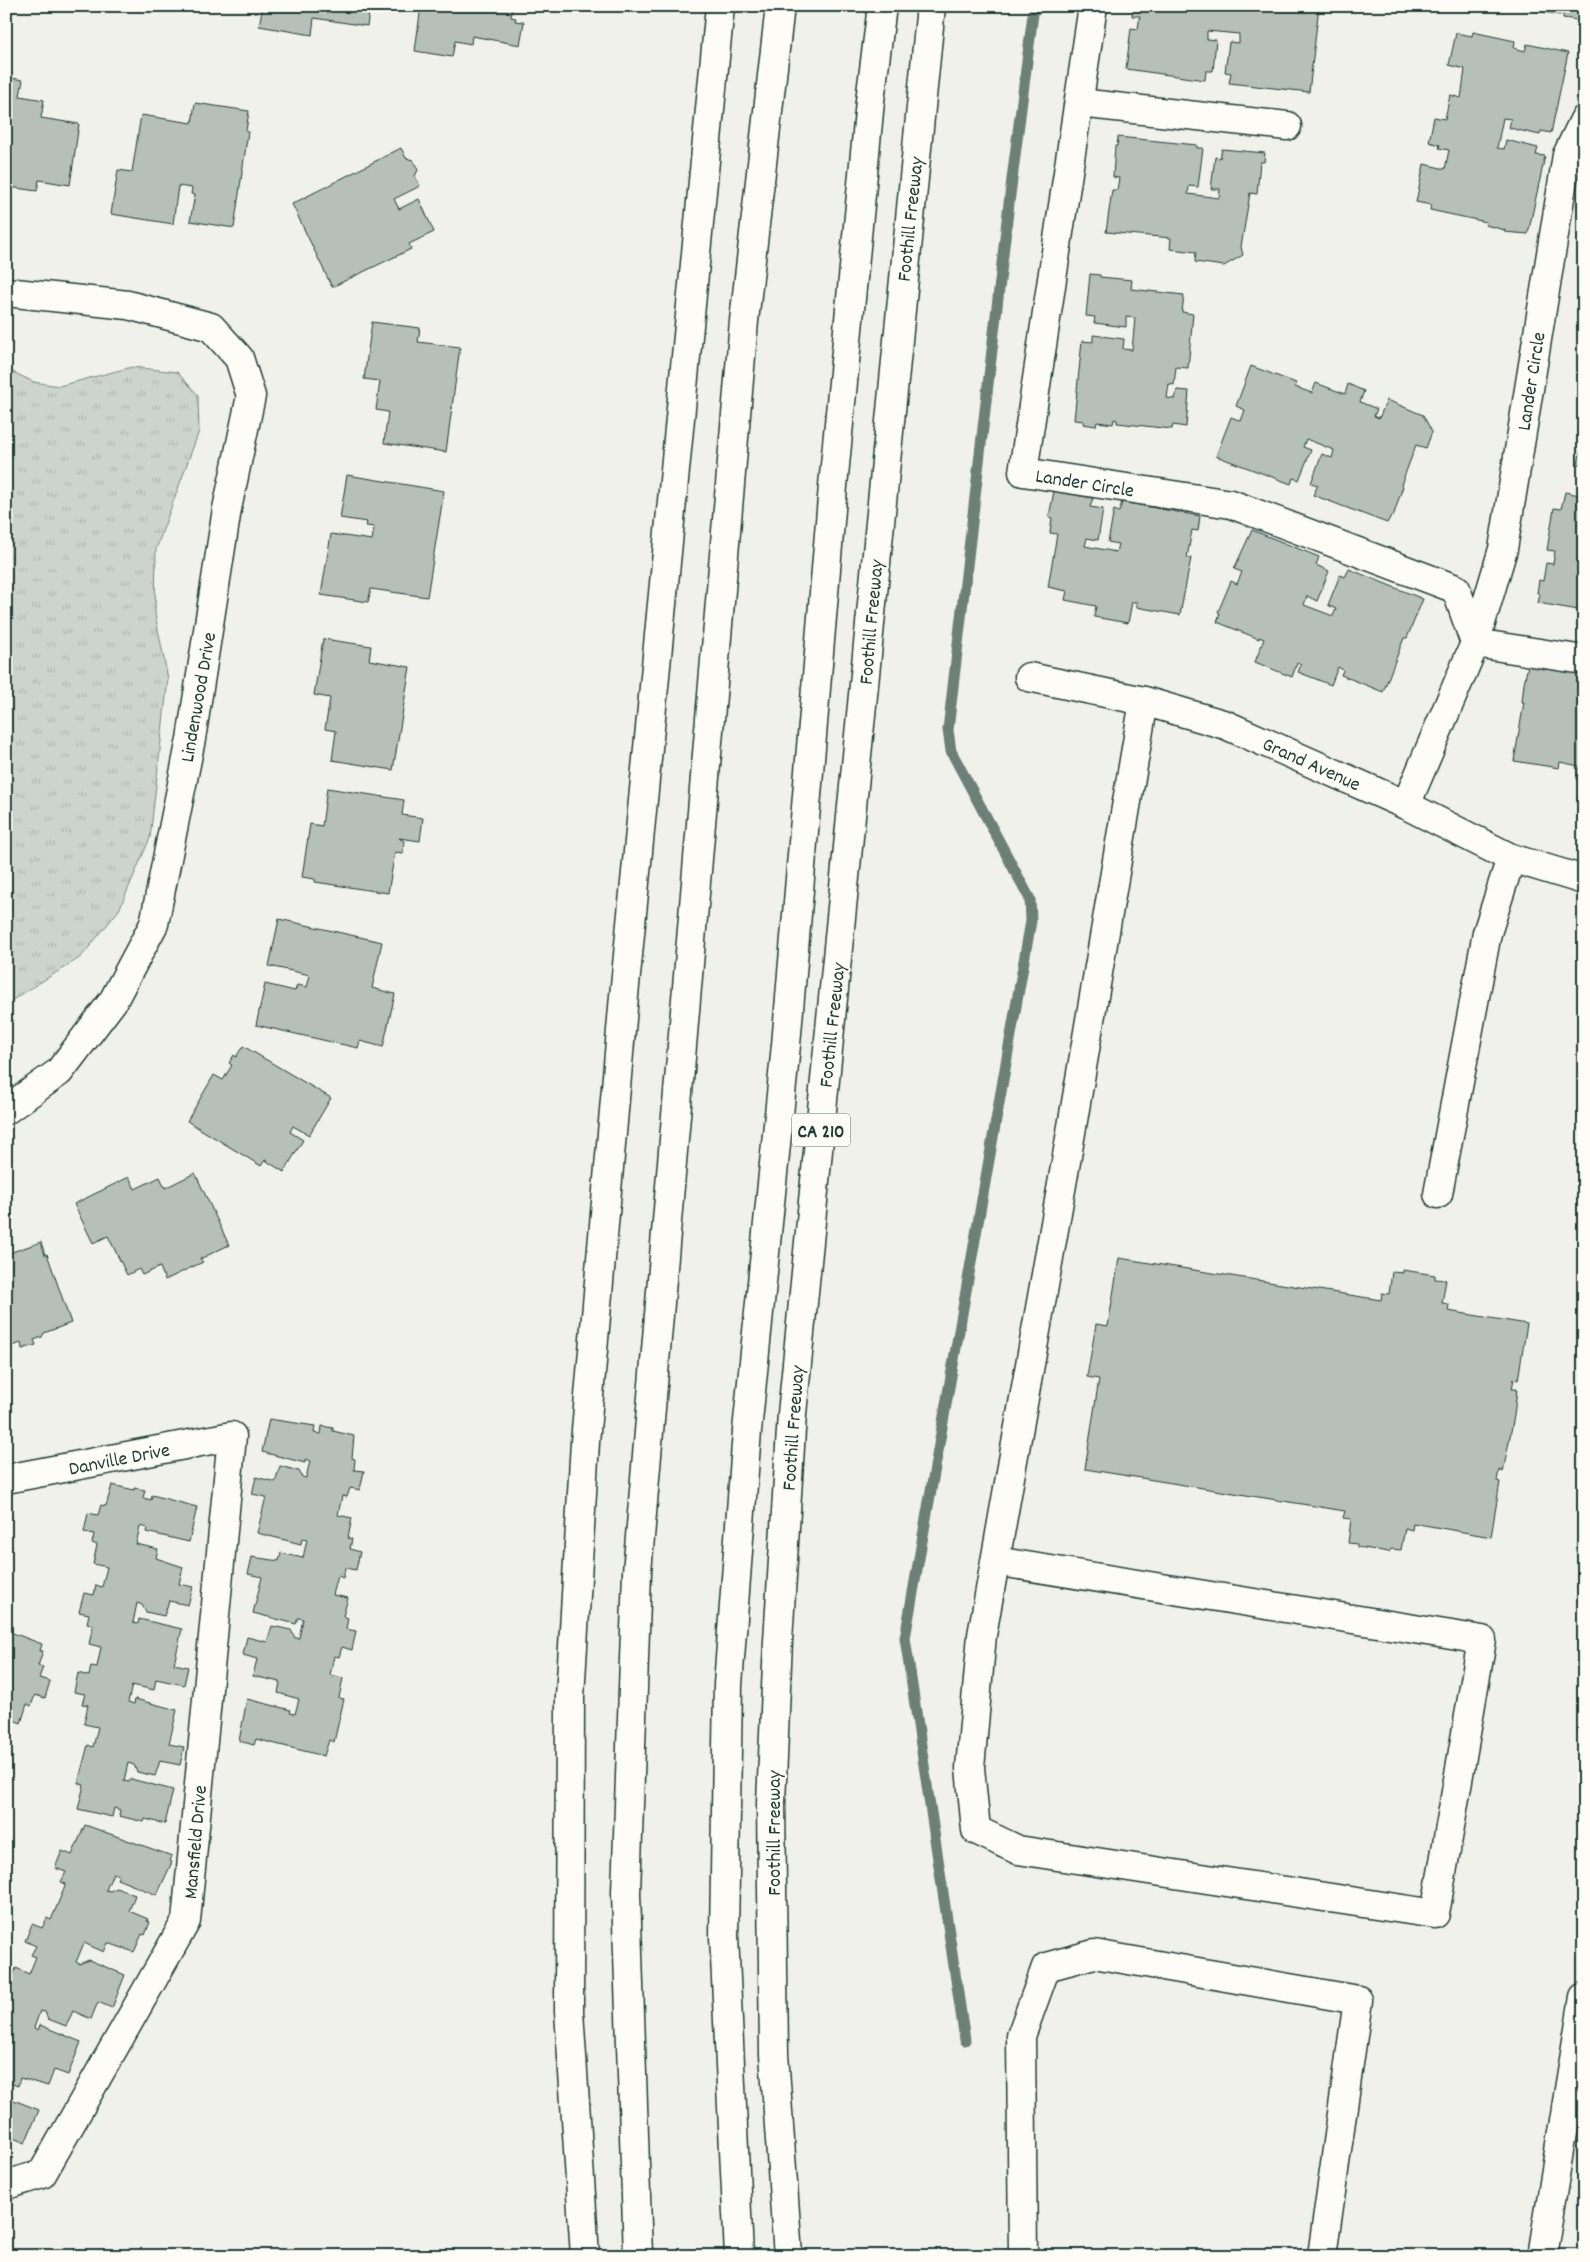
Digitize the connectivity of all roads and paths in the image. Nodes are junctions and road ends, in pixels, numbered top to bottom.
1 (720, 6) edge
2 (780, 6) edge
3 (882, 6) edge
4 (930, 6) edge
5 (1093, 6) edge
6 (1078, 103) junction
7 (1584, 120) edge
8 (1288, 126) dead end
9 (6, 292) edge
10 (1476, 643) junction
11 (1584, 660) edge
12 (1029, 678) dead end
13 (1144, 700) junction
14 (1406, 805) junction
15 (1511, 858) junction
16 (1584, 880) edge
17 (6, 1110) edge
18 (1438, 1194) dead end
19 (232, 1436) joint
20 (6, 1479) edge
21 (996, 1561) junction
22 (1584, 1997) edge
23 (6, 2185) edge
24 (585, 2256) edge
25 (638, 2256) edge
26 (740, 2256) edge
27 (788, 2256) edge
28 (1023, 2256) edge
29 (1322, 2256) edge
30 (1542, 2256) edge

1 - 24 main road
2 - 25 main road
3 - 26 main road
4 - 27 main road, Foothill Freeway / CA 210
5 - 6 main road, Lander Circle
6 - 8 main road
6 - 10 main road, Lander Circle
7 - 10 main road, Lander Circle
9 - 17 main road, Lindenwood Drive
10 - 11 main road
10 - 14 main road, Lander Circle
12 - 13 main road, Grand Avenue
13 - 14 main road, Grand Avenue
13 - 21 main road
14 - 15 main road, Grand Avenue
15 - 16 main road, Grand Avenue
15 - 18 main road
19 - 20 main road, Danville Drive
19 - 23 main road, Mansfield Drive
21 - 21 main road
22 - 30 main road
28 - 29 main road

